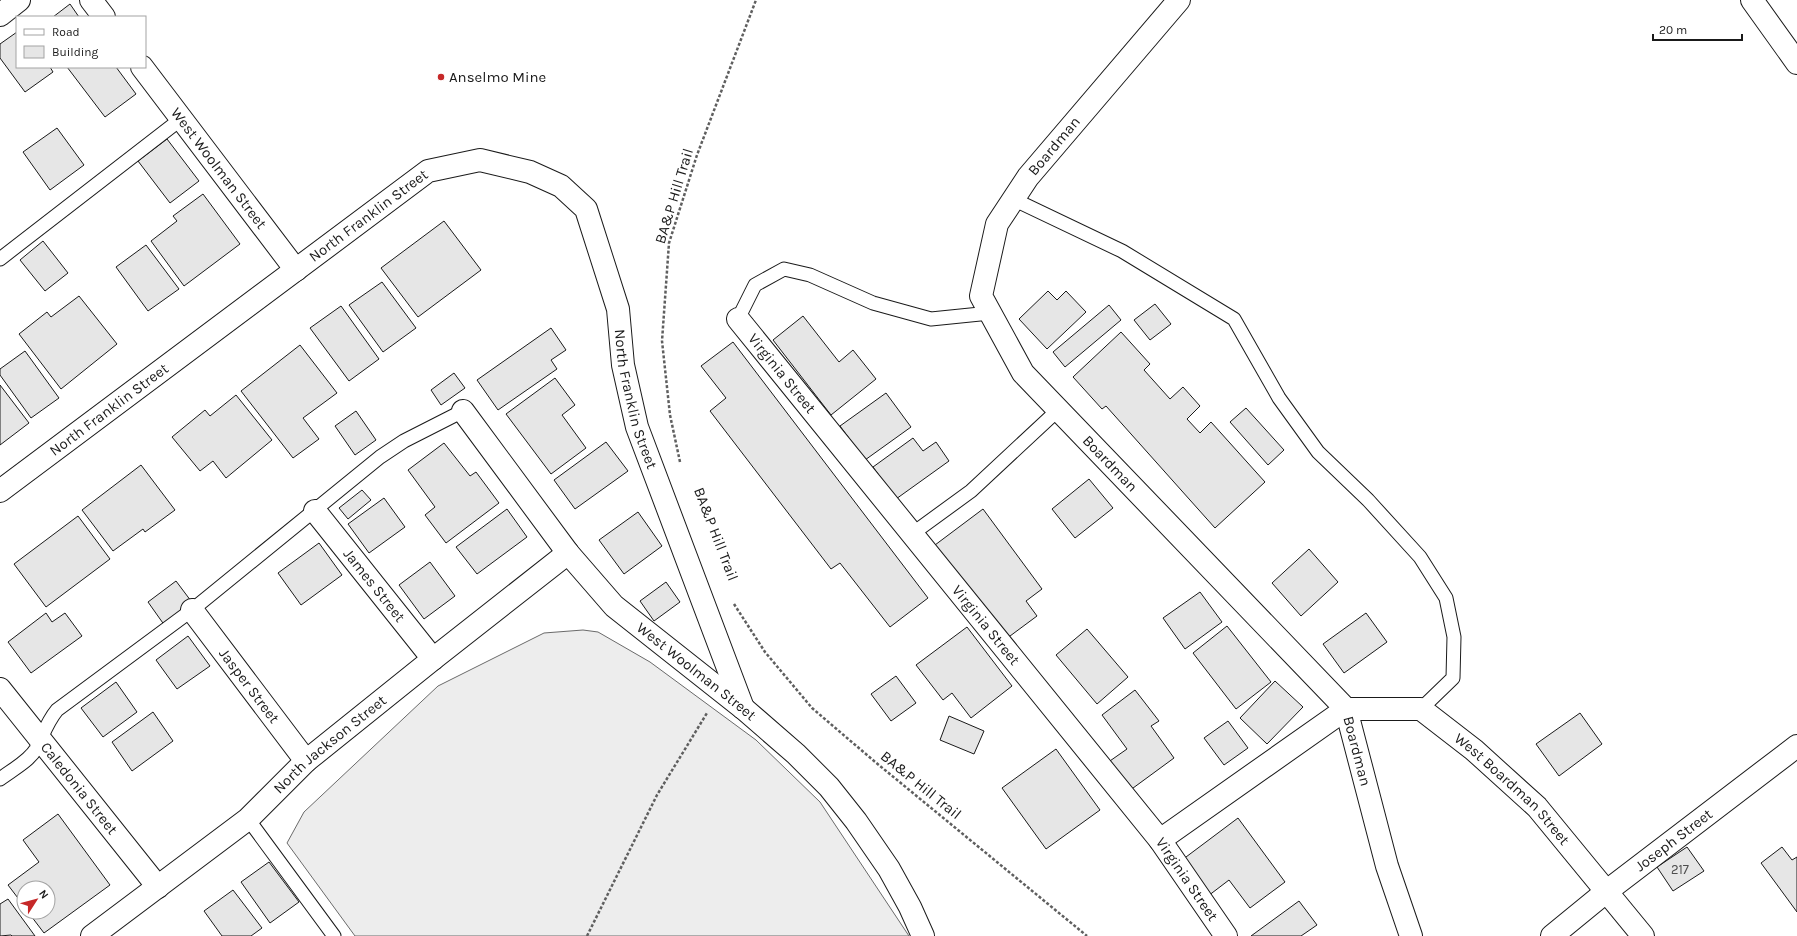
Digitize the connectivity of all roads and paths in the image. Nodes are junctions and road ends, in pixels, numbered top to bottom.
1 (19, 0) edge
2 (91, 0) edge
3 (756, 0) edge
4 (1179, 0) edge
5 (1752, 0) edge
6 (0, 15) edge
7 (103, 16) edge
8 (1797, 63) edge
9 (143, 68) edge
10 (181, 119) junction
11 (1013, 199) junction
12 (0, 259) edge
13 (296, 270) junction
14 (990, 313) junction
15 (738, 319) joint
16 (1058, 410) junction
17 (463, 411) joint
18 (682, 468) dead end
19 (0, 491) edge
20 (315, 511) junction
21 (912, 534) junction
22 (568, 553) junction
23 (732, 601) dead end
24 (192, 610) junction
25 (433, 659) junction
26 (0, 689) edge
27 (720, 690) junction
28 (743, 708) junction
29 (1346, 709) junction
30 (1421, 709) junction
31 (40, 738) junction
32 (1797, 746) edge
33 (306, 761) junction
34 (0, 779) edge
35 (248, 819) junction
36 (1160, 840) junction
37 (158, 887) junction
38 (1607, 890) junction
39 (92, 936) edge
40 (334, 936) edge
41 (587, 936) edge
42 (923, 936) edge
43 (1087, 936) edge
44 (1226, 936) edge
45 (1411, 936) edge
46 (1552, 936) edge
47 (1643, 936) edge

1 - 6 street
2 - 7 street
3 - 18 path, BA&P Hill Trail
4 - 11 street, Boardman
5 - 8 street
9 - 10 street, West Woolman Street
10 - 12 lane
10 - 13 street, West Woolman Street
11 - 14 street, Boardman
11 - 30 lane
13 - 19 street, North Franklin Street
13 - 28 street, North Franklin Street
14 - 15 lane
14 - 16 street, Boardman
15 - 21 street, Virginia Street
16 - 21 lane
16 - 29 street, Boardman
17 - 20 lane
17 - 22 street, West Woolman Street
20 - 24 lane
20 - 25 street, James Street
21 - 36 street, Virginia Street
22 - 25 street, North Jackson Street
22 - 27 street, West Woolman Street
23 - 43 path, BA&P Hill Trail
24 - 31 lane
24 - 33 street, Jasper Street
25 - 33 street, North Jackson Street
26 - 31 street, Caledonia Street
27 - 28 street, West Woolman Street
27 - 41 path
28 - 42 street, West Woolman Street
29 - 30 street
29 - 36 street
29 - 45 street, Boardman
30 - 38 street, West Boardman Street
31 - 34 lane
31 - 37 street, Caledonia Street
32 - 38 street, Joseph Street
33 - 35 street, North Jackson Street
35 - 37 street, North Jackson Street
35 - 40 lane
36 - 44 street, Virginia Street
37 - 39 street, North Jackson Street
38 - 46 street, Joseph Street
38 - 47 street, West Boardman Street

